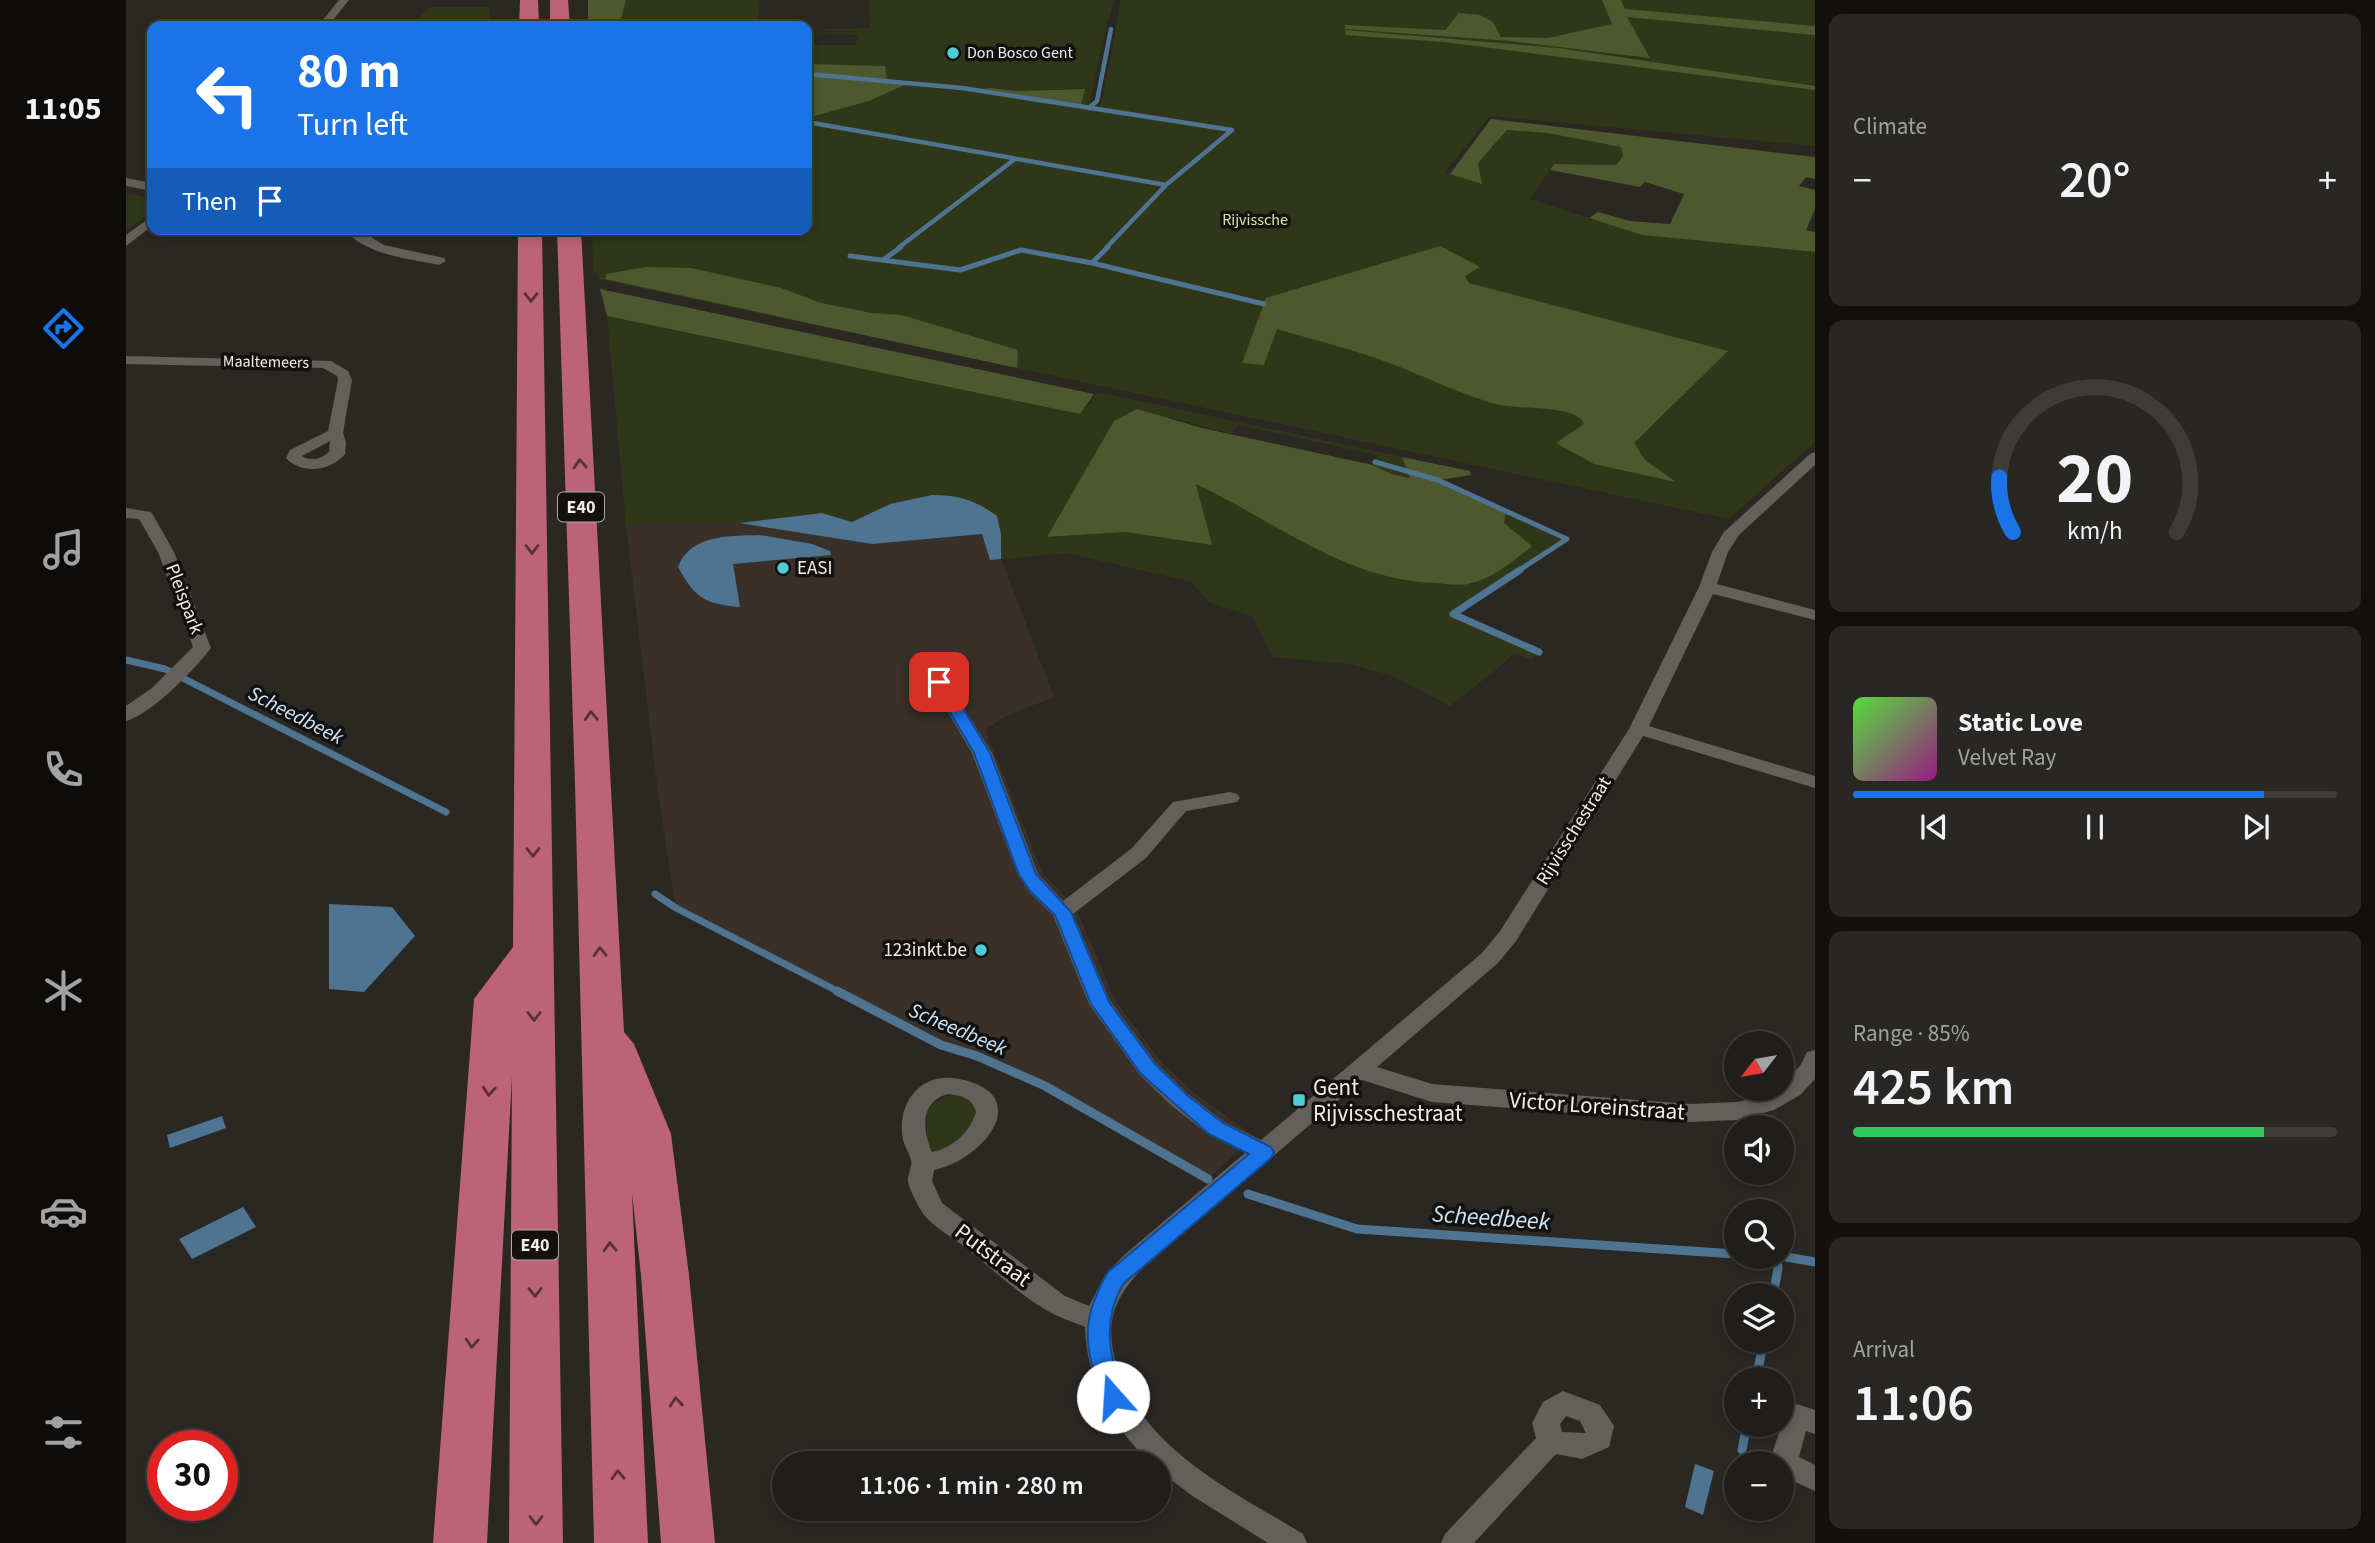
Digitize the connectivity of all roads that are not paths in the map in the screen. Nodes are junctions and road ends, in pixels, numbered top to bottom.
1 (344, 0) edge
2 (529, 0) edge
3 (559, 0) edge
4 (327, 21) edge
5 (529, 21) edge
6 (560, 21) edge
7 (126, 181) edge
8 (147, 186) edge
9 (147, 224) edge
10 (354, 235) edge
11 (530, 235) edge
12 (569, 235) edge
13 (126, 242) edge
14 (439, 261) dead end
15 (126, 360) edge
16 (335, 433) dead end
17 (1815, 457) edge
18 (126, 513) edge
19 (1708, 587) junction
20 (1815, 615) edge
21 (939, 682) dead end
22 (126, 715) edge
23 (1638, 729) junction
24 (1815, 782) edge
25 (1230, 798) dead end
26 (1062, 912) junction
27 (534, 948) junction
28 (603, 1020) junction
29 (1815, 1058) edge
30 (1360, 1071) junction
31 (1264, 1152) junction
32 (924, 1163) dead end
33 (1098, 1321) junction
34 (1815, 1422) edge
35 (1551, 1441) dead end
36 (1815, 1479) edge
37 (460, 1543) edge
38 (536, 1543) edge
39 (621, 1543) edge
40 (688, 1543) edge
41 (1293, 1543) edge
42 (1455, 1543) edge

1 - 4 street
2 - 5 highway
3 - 6 highway
7 - 8 street
9 - 13 street
10 - 14 street
11 -> 27 highway, E40
28 -> 12 highway, E40
15 - 16 street, Maaltemeers
17 - 19 street, Rijvisschestraat
18 - 22 street, Pleispark
19 - 20 street
19 - 23 street, Rijvisschestraat
21 - 26 street
23 - 24 street
23 - 30 street, Rijvisschestraat
25 - 26 street
26 - 31 street
27 -> 37 highway
27 -> 38 highway, E40
39 -> 28 highway, E40
40 -> 28 highway
29 - 30 street, Victor Loreinstraat
30 - 31 street, Rijvisschestraat
31 - 33 street
32 - 33 street, Putstraat
33 - 41 street
34 - 36 street
35 - 42 street

